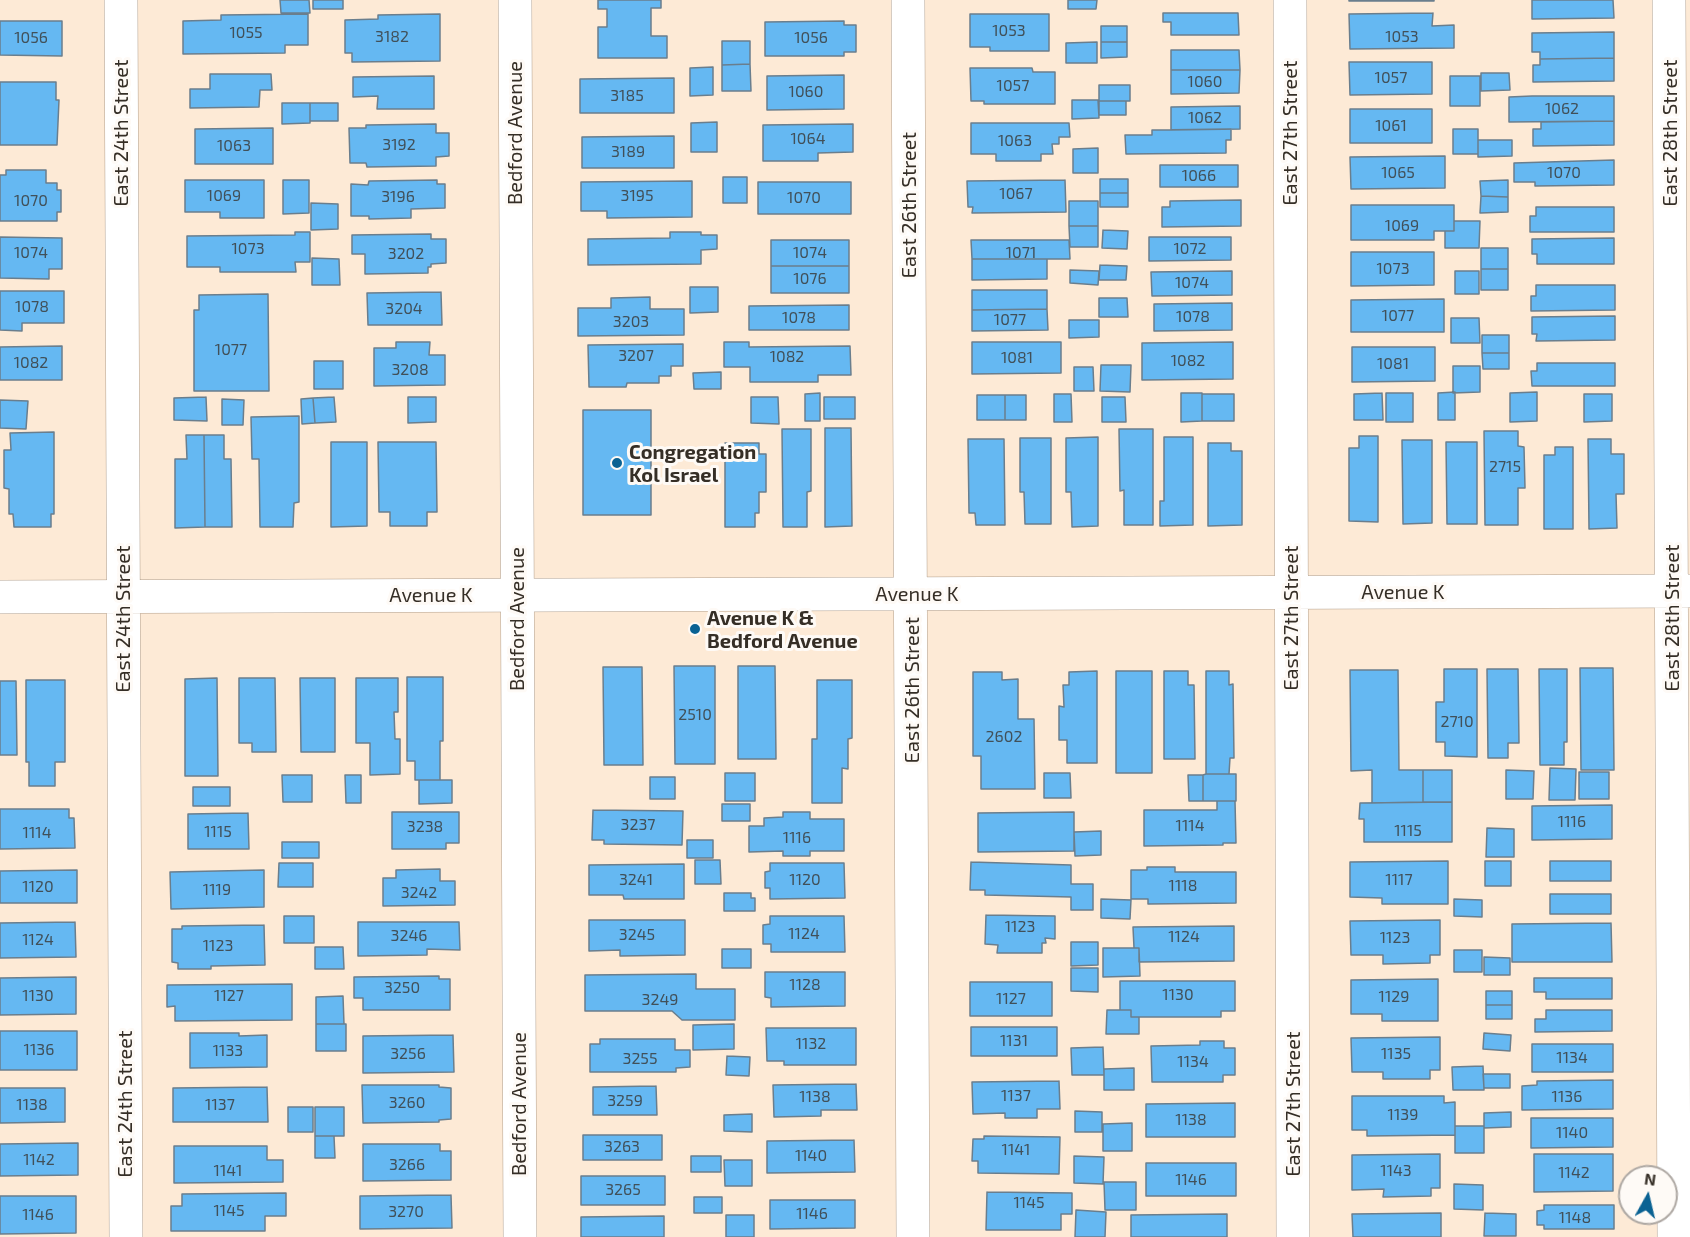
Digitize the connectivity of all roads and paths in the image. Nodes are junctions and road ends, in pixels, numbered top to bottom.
1 (120, 0) edge
2 (514, 0) edge
3 (908, 0) edge
4 (1290, 0) edge
5 (1670, 0) edge
6 (1681, 591) edge
7 (1291, 592) junction
8 (911, 594) junction
9 (517, 595) junction
10 (123, 596) junction
11 (0, 597) edge
12 (126, 1237) edge
13 (520, 1237) edge
14 (913, 1237) edge
15 (1293, 1237) edge
16 (1674, 1237) edge

1 - 10 street, East 24th Street
2 - 9 street, Bedford Avenue
3 - 8 street, East 26th Street
4 - 7 street, East 27th Street
5 - 6 street, East 28th Street
6 - 7 street, Avenue K
6 - 16 street, East 28th Street
7 - 8 street, Avenue K
7 - 15 street, East 27th Street
8 - 9 street, Avenue K
8 - 14 street, East 26th Street
9 - 10 street, Avenue K
9 - 13 street, Bedford Avenue
10 - 11 street, Avenue K
10 - 12 street, East 24th Street

